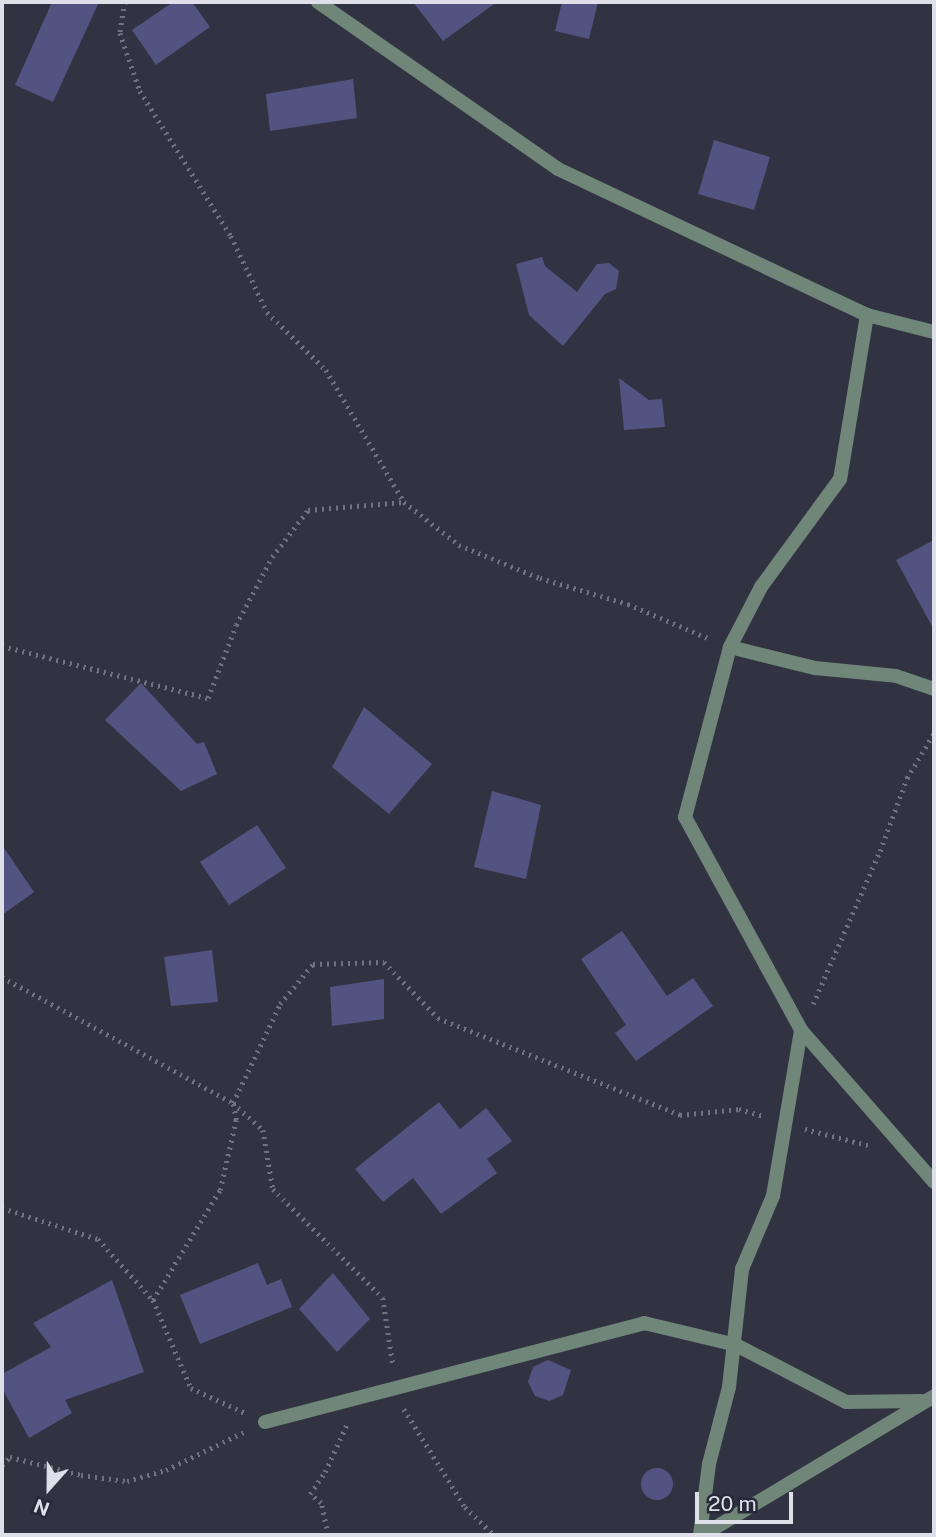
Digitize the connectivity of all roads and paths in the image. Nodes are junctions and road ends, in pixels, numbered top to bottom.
1 (125, 2) edge
2 (318, 2) edge
3 (867, 315) junction
4 (934, 332) edge
5 (404, 502) junction
6 (2, 646) edge
7 (730, 647) junction
8 (934, 689) edge
9 (934, 733) edge
10 (2, 977) edge
11 (801, 1030) junction
12 (233, 1103) junction
13 (785, 1123) junction
14 (912, 1157) junction
15 (934, 1182) edge
16 (2, 1208) edge
17 (153, 1300) junction
18 (736, 1345) junction
19 (393, 1389) junction
20 (362, 1396) junction
21 (928, 1399) edge
22 (265, 1422) junction
23 (2, 1465) edge
24 (327, 1535) edge
25 (494, 1535) edge
26 (702, 1535) edge

1 - 5 path
2 - 3 street
3 - 4 street
3 - 7 street
5 - 6 path
5 - 7 path
7 - 8 street
7 - 11 street
9 - 11 path
10 - 12 path
11 - 13 street
11 - 14 street
12 - 13 path
12 - 17 path
12 - 19 path
13 - 14 path
13 - 18 street
14 - 15 street
16 - 17 path
17 - 22 path
18 - 19 street
18 - 21 street
18 - 26 street
19 - 20 street
19 - 25 path
20 - 22 street
20 - 24 path
21 - 26 street
22 - 23 path

